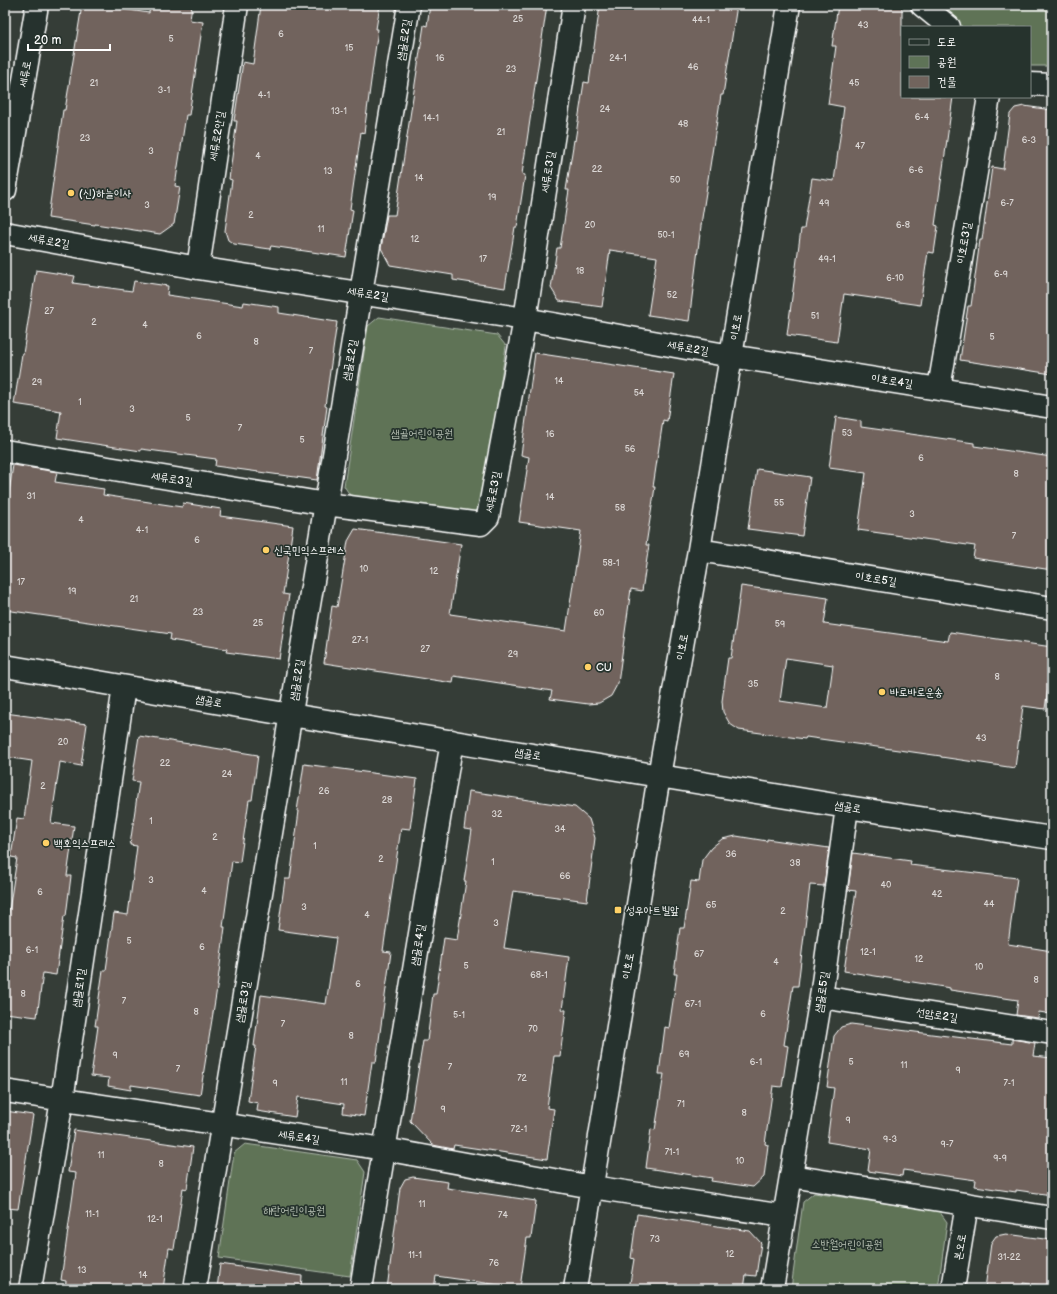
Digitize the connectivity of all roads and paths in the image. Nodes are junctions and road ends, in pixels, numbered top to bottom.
1 (37, 5) edge
2 (237, 5) edge
3 (409, 5) edge
4 (574, 5) edge
5 (789, 5) edge
6 (922, 5) edge
7 (948, 26) edge
8 (1031, 84) edge
9 (1052, 85) edge
10 (989, 98) edge
11 (5, 190) edge
12 (5, 233) edge
13 (198, 268) junction
14 (362, 293) junction
15 (525, 319) junction
16 (731, 356) junction
17 (939, 388) junction
18 (1052, 407) edge
19 (5, 451) edge
20 (326, 504) junction
21 (699, 550) junction
22 (1052, 608) edge
23 (5, 666) edge
24 (124, 687) junction
25 (291, 715) junction
26 (452, 741) junction
27 (659, 776) junction
28 (847, 807) junction
29 (1052, 838) edge
30 (821, 997) junction
31 (1052, 1033) edge
32 (5, 1091) edge
33 (62, 1100) junction
34 (222, 1125) junction
35 (384, 1149) junction
36 (791, 1176) junction
37 (592, 1187) junction
38 (968, 1204) junction
39 (784, 1216) junction
40 (1052, 1218) edge
41 (30, 1289) edge
42 (195, 1289) edge
43 (361, 1289) edge
44 (575, 1289) edge
45 (772, 1289) edge
46 (953, 1289) edge

1 - 11 street, 세류로
2 - 13 street, 세류로2안길
3 - 14 street, 샘골로2길
4 - 15 street, 세류로3길
5 - 16 street, 이호로
6 - 7 street
8 - 9 street
10 - 17 street, 이호로3길
12 - 13 street, 세류로2길
13 - 14 street, 세류로2길
14 - 15 street, 세류로2길
14 - 20 street, 샘골로2길
15 - 16 street, 세류로2길
15 - 20 street, 세류로3길
16 - 17 street, 이호로4길
16 - 21 street, 이호로
17 - 18 street, 이호로4길
19 - 20 street, 세류로3길
20 - 25 street, 샘골로2길
21 - 22 street, 이호로5길
21 - 27 street, 이호로
23 - 24 street, 샘골로
24 - 25 street, 샘골로
24 - 33 street, 샘골로1길
25 - 26 street, 샘골로
25 - 34 street, 샘골로3길
26 - 27 street, 샘골로
26 - 35 street, 샘골로4길
27 - 28 street, 샘골로
27 - 37 street, 이호로
28 - 29 street, 샘골로
28 - 30 street, 샘골로5길
30 - 31 street, 선암로2길
30 - 36 street, 샘골로5길
32 - 33 street, 세류로4길
33 - 34 street, 세류로4길
33 - 41 street, 샘골로1길
34 - 35 street, 세류로4길
34 - 42 street, 샘골로3길
35 - 37 street, 세류로4길
35 - 43 street, 샘골로4길
36 - 38 street
36 - 39 street, 샘골로5길
37 - 39 street, 세류로4길
37 - 44 street, 이호로
38 - 40 street
38 - 46 street, 본오로
39 - 45 street, 샘골로5길

